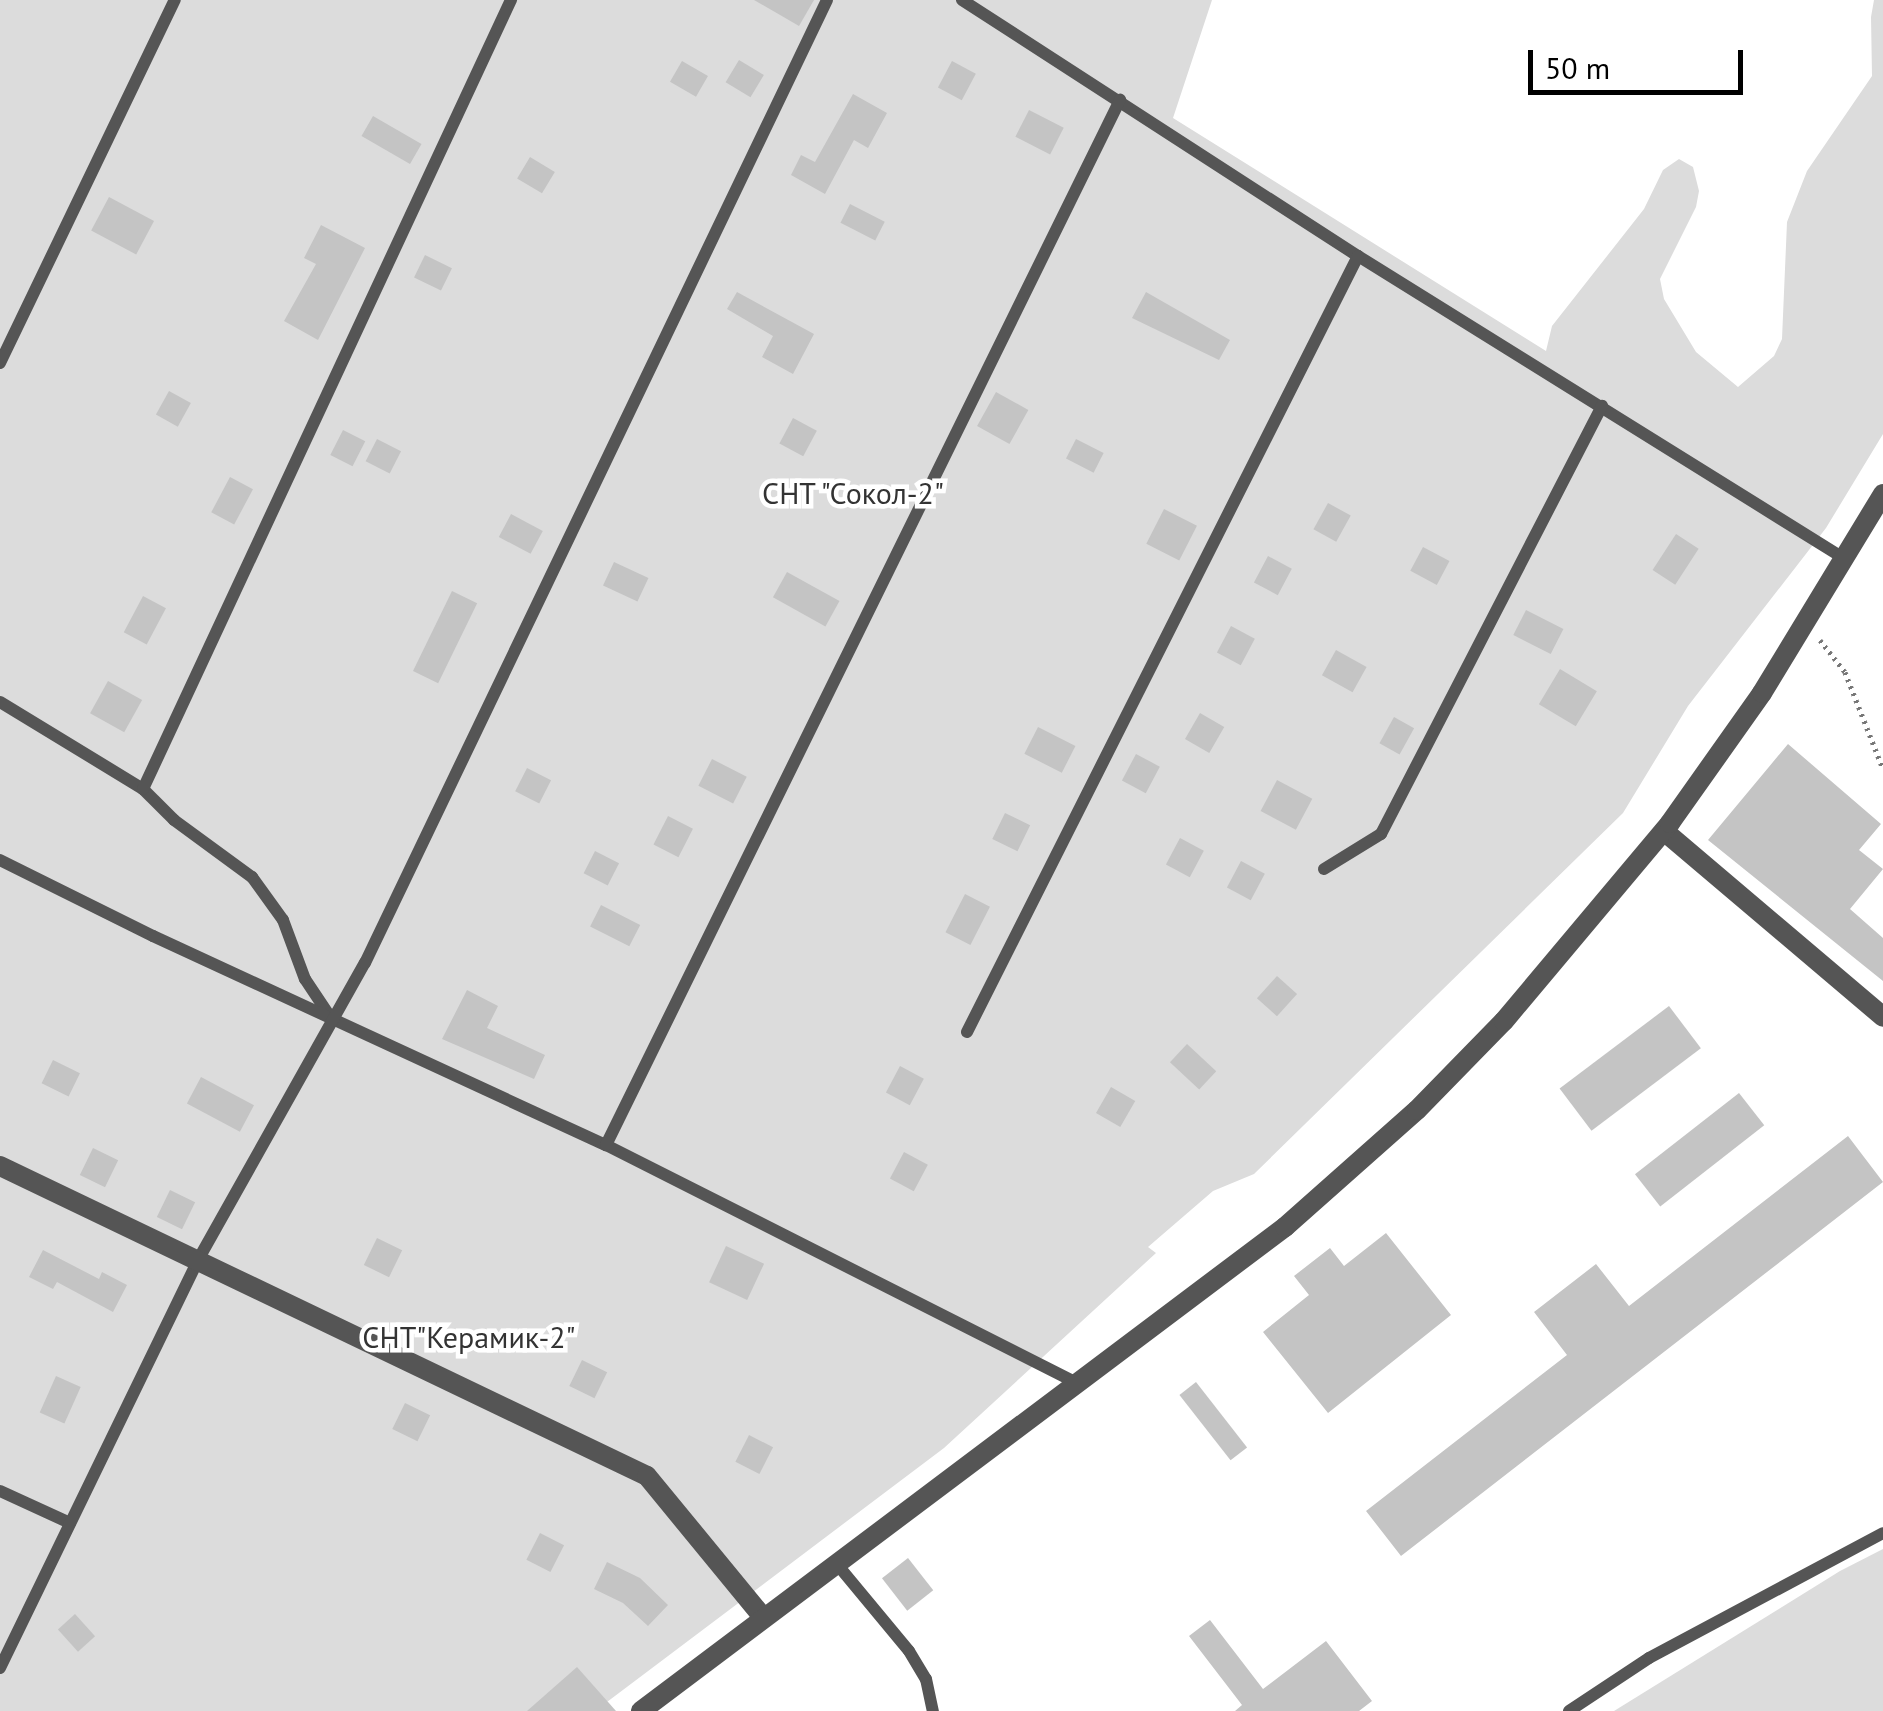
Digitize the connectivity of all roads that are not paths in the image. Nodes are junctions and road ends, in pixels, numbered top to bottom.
1 (175, 0) edge
2 (511, 0) edge
3 (827, 0) edge
4 (962, 0) edge
5 (1120, 100) junction
6 (1358, 256) junction
7 (0, 362) edge
8 (1602, 406) junction
9 (1883, 494) edge
10 (1845, 559) junction
11 (0, 702) edge
12 (143, 789) junction
13 (1664, 831) junction
14 (0, 860) edge
15 (1324, 869) dead end
16 (1883, 1017) edge
17 (330, 1018) junction
18 (967, 1032) dead end
19 (606, 1145) junction
20 (0, 1166) edge
21 (198, 1260) junction
22 (1079, 1384) junction
23 (0, 1491) edge
24 (70, 1524) junction
25 (1883, 1533) edge
26 (836, 1562) junction
27 (762, 1617) junction
28 (0, 1668) edge
29 (641, 1711) edge
30 (933, 1711) edge
31 (1569, 1711) edge

1 - 7 lane
2 - 12 lane
3 - 17 lane
4 - 5 lane
5 - 6 lane
5 - 19 lane
6 - 8 lane
6 - 18 lane
8 - 10 lane
8 - 15 lane
9 - 10 street
10 - 13 street
11 - 12 lane
12 - 17 lane
13 - 16 street
13 - 22 street
14 - 17 lane
17 - 19 lane
17 - 21 lane
19 - 22 lane
20 - 21 street
21 - 24 lane
21 - 27 street
22 - 26 street
23 - 24 lane
24 - 28 lane
25 - 31 lane
26 - 27 street
26 - 30 lane
27 - 29 street

